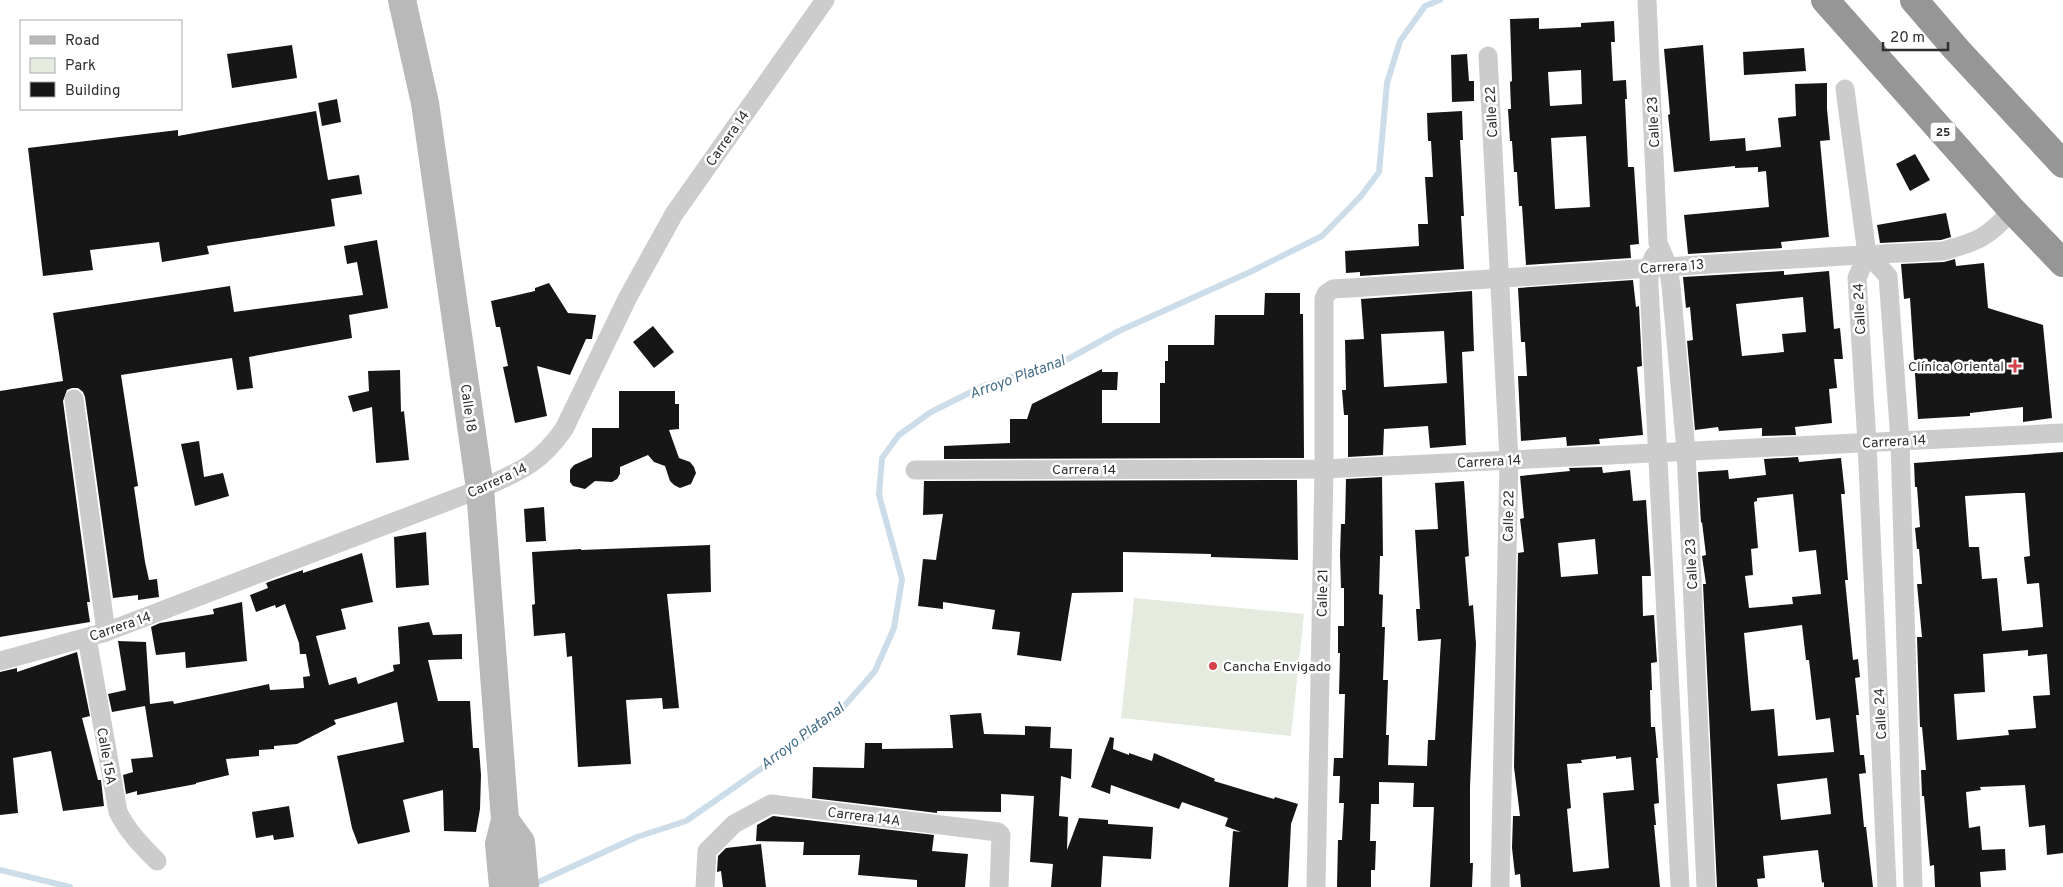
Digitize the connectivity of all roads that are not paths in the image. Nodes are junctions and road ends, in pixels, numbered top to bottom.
1 (402, 0) edge
2 (825, 0) edge
3 (1648, 0) edge
4 (1825, 0) edge
5 (1914, 0) edge
6 (1488, 56) dead end
7 (1845, 89) dead end
8 (2063, 164) edge
9 (2012, 210) junction
10 (1867, 254) junction
11 (2063, 263) edge
12 (1658, 267) junction
13 (1500, 280) junction
14 (1324, 299) joint
15 (74, 398) dead end
16 (2063, 433) edge
17 (1900, 441) junction
18 (1867, 443) junction
19 (1686, 451) junction
20 (1659, 453) junction
21 (1509, 460) junction
22 (1324, 468) junction
23 (915, 470) dead end
24 (480, 489) junction
25 (106, 632) junction
26 (87, 638) junction
27 (0, 660) edge
28 (157, 861) dead end
29 (514, 879) edge
30 (705, 887) edge
31 (999, 887) edge
32 (1316, 887) edge
33 (1500, 887) edge
34 (1680, 887) edge
35 (1706, 887) edge
36 (1887, 887) edge
37 (1913, 887) edge

1 - 24 main road, Calle 18
2 - 24 street, Carrera 14
3 - 12 street, Calle 23
4 - 9 highway, 25
5 - 8 highway
6 - 13 street, Calle 22
7 - 10 street
9 - 10 street, Carrera 13
9 - 11 highway, 25
10 - 12 street, Carrera 13
10 - 17 street, Calle 24
10 - 18 street, Calle 24
12 - 13 street, Carrera 13
12 - 19 street, Calle 23
12 - 20 street, Calle 23
13 - 14 street, Carrera 13
13 - 21 street, Calle 22
14 - 22 street, Calle 21
15 - 25 street
16 - 17 street, Carrera 14
17 - 18 street, Carrera 14
17 - 37 street, Calle 24
18 - 19 street, Carrera 14
18 - 36 street, Calle 24
19 - 20 street, Carrera 14
19 - 35 street, Calle 23
20 - 21 street, Carrera 14
20 - 34 street, Calle 23
21 - 22 street, Carrera 14
21 - 33 street, Calle 22
22 - 23 street, Carrera 14
22 - 32 street, Calle 21
24 - 25 street, Carrera 14
24 - 29 main road, Calle 18
25 - 26 street, Carrera 14
26 - 27 street, Carrera 14
26 - 28 street, Calle 15A
30 - 31 street, Carrera 14A

